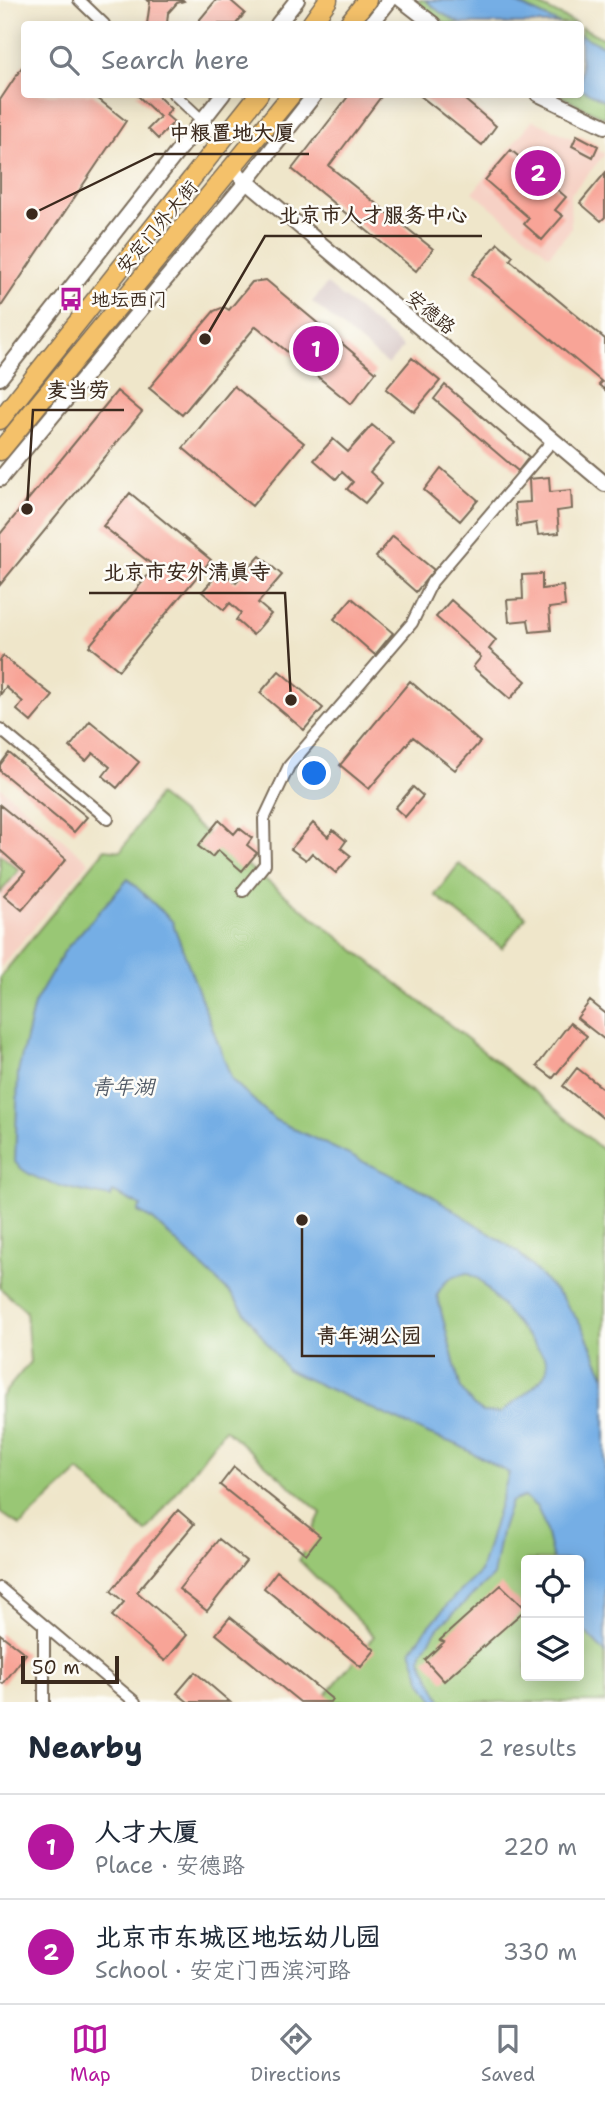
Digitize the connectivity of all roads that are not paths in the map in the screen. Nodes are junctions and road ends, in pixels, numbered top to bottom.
1 (297, 0) edge
2 (367, 0) edge
3 (402, 0) edge
4 (326, 1) edge
5 (86, 2) edge
6 (387, 4) edge
7 (102, 21) edge
8 (280, 21) edge
9 (313, 21) edge
10 (350, 21) edge
11 (375, 21) edge
12 (429, 21) edge
13 (178, 98) edge
14 (220, 98) edge
15 (256, 98) edge
16 (289, 98) edge
17 (312, 98) edge
18 (546, 98) edge
19 (201, 122) junction
20 (605, 126) edge
21 (224, 141) junction
22 (232, 169) junction
23 (247, 181) junction
24 (0, 378) edge
25 (0, 420) edge
26 (552, 440) junction
27 (0, 451) edge
28 (0, 479) edge
29 (605, 484) edge
30 (0, 729) edge
31 (108, 819) dead end
32 (243, 891) dead end
33 (0, 1588) edge
34 (44, 1626) junction
35 (44, 1702) edge
36 (135, 1702) edge

1 - 8 street
2 - 10 main road
3 - 12 street
4 - 9 main road
5 - 7 street
6 - 11 street
13 - 19 street
14 - 19 street
15 - 21 main road, 安定门外大街
16 - 22 main road, 安定门外大街
17 - 23 street
18 - 20 street
19 - 21 street
19 - 24 street
21 - 25 main road, 安定门外大街
22 - 23 street, 安德路
22 - 27 main road, 安定门外大街
23 - 26 street, 安德路
23 - 28 street
26 - 29 street, 安德路
26 - 32 street
30 - 31 street
33 - 34 street
34 - 35 street
34 - 36 street

